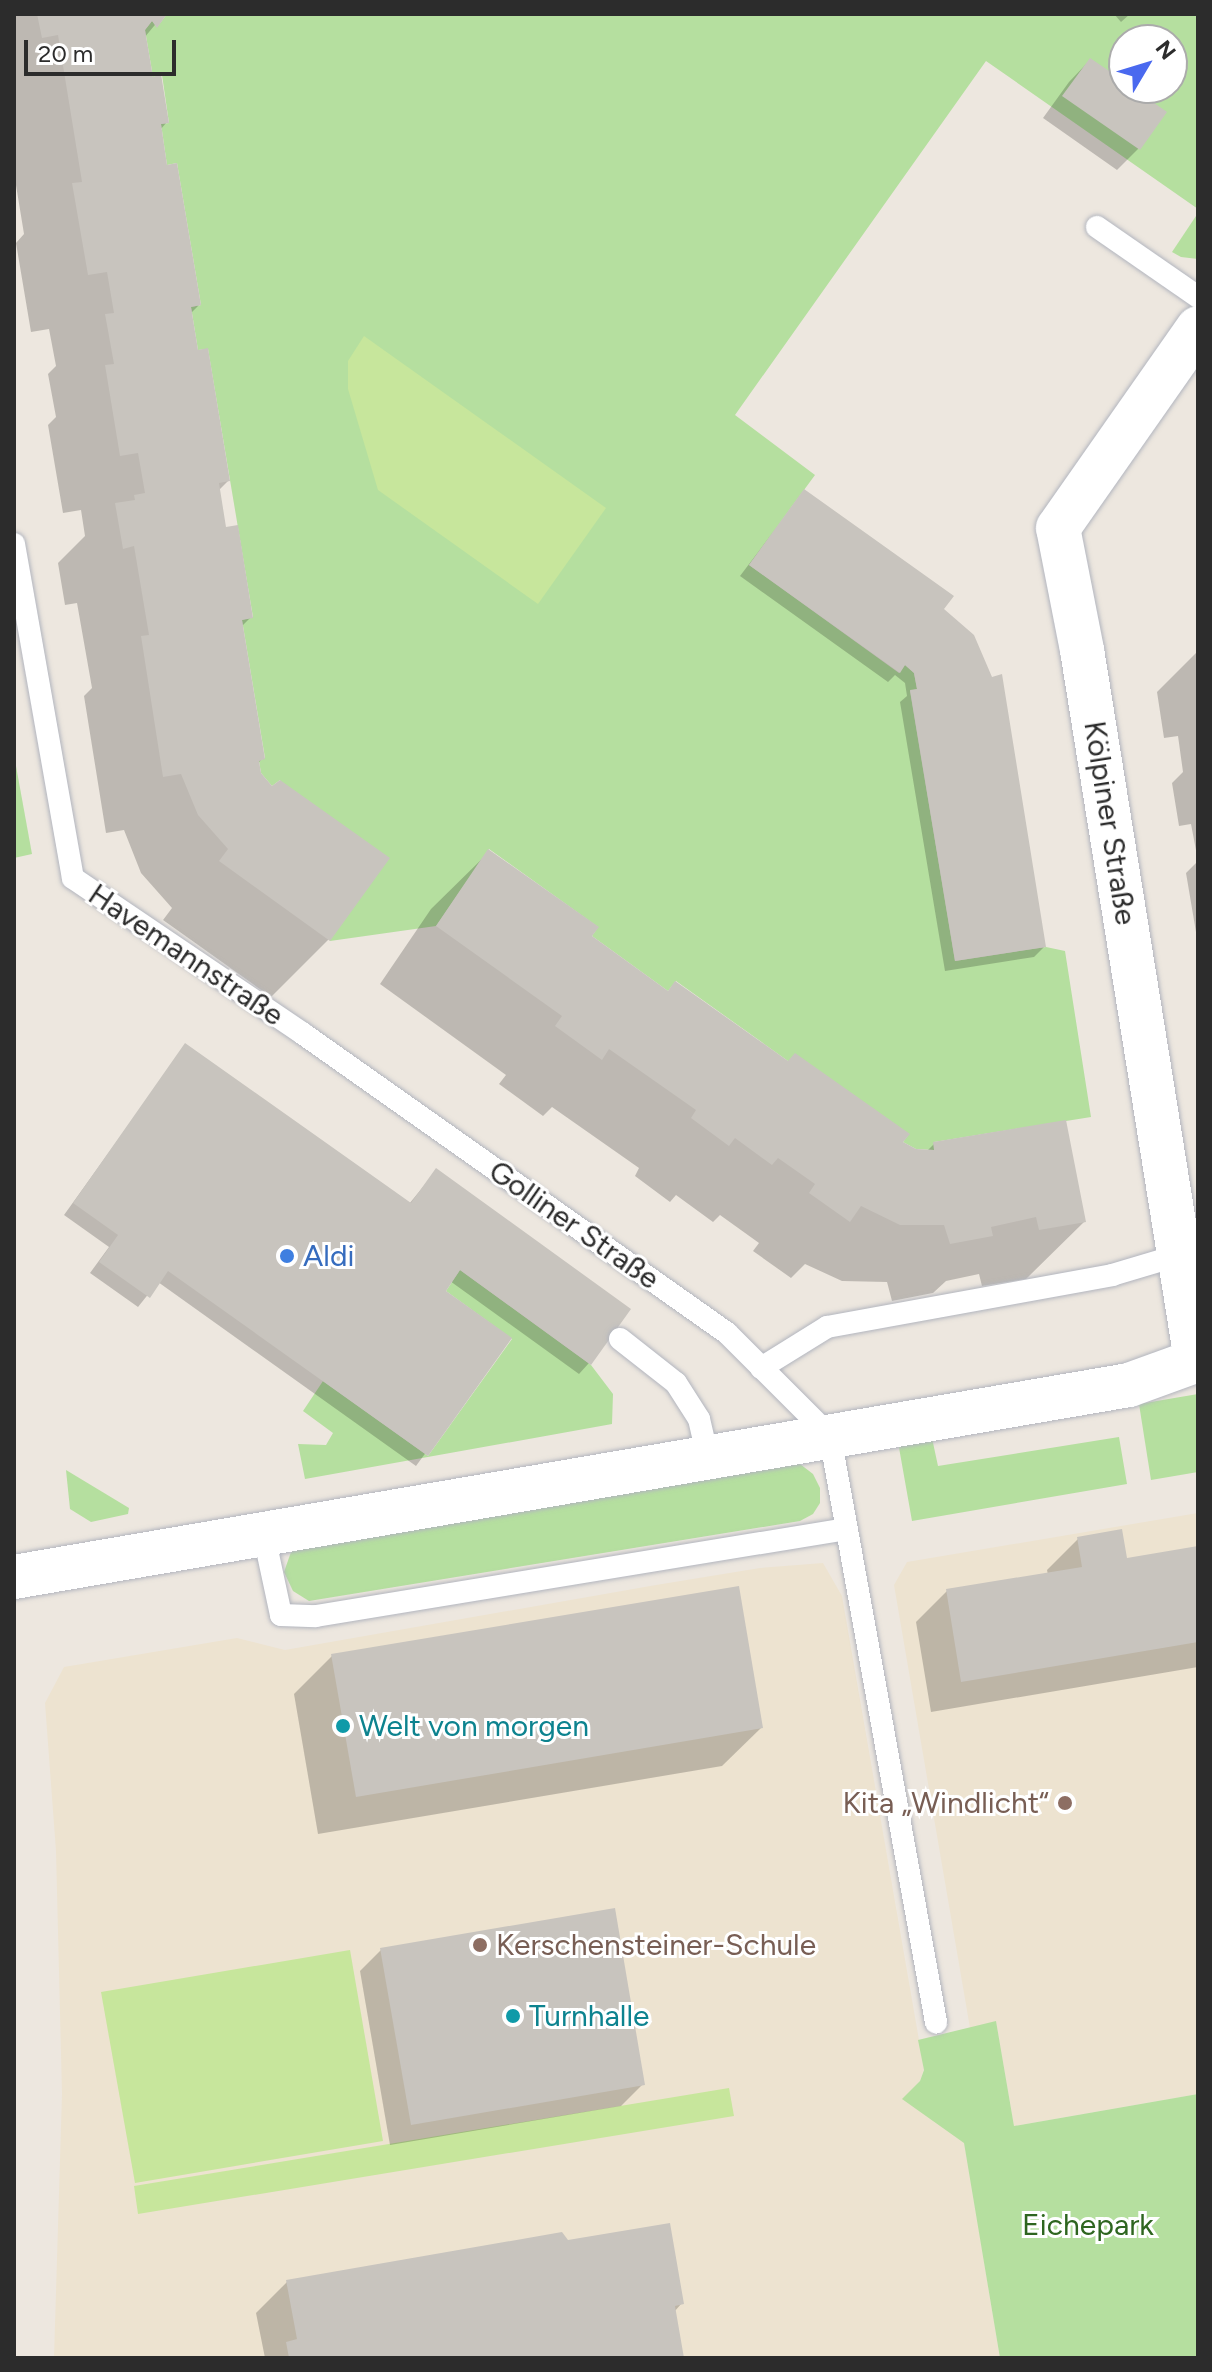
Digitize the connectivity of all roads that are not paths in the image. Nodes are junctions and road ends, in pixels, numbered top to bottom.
1 (1097, 227) dead end
2 (1198, 297) edge
3 (1198, 328) edge
4 (14, 544) edge
5 (302, 1033) joint
6 (1179, 1255) junction
7 (620, 1339) dead end
8 (1197, 1360) edge
9 (761, 1368) junction
10 (830, 1436) junction
11 (708, 1457) junction
12 (846, 1529) junction
13 (263, 1531) junction
14 (14, 1577) edge
15 (936, 2022) dead end

1 - 2 lane
3 - 6 street, Kölpiner Straße
4 - 5 lane, Havemannstraße
5 - 9 lane, Golliner Straße
6 - 8 street, Kölpiner Straße
6 - 9 lane
7 - 11 lane
8 - 10 street
9 - 10 lane, Golliner Straße
10 - 11 street
10 - 12 lane
11 - 13 street
12 - 13 lane
12 - 15 lane
13 - 14 street

